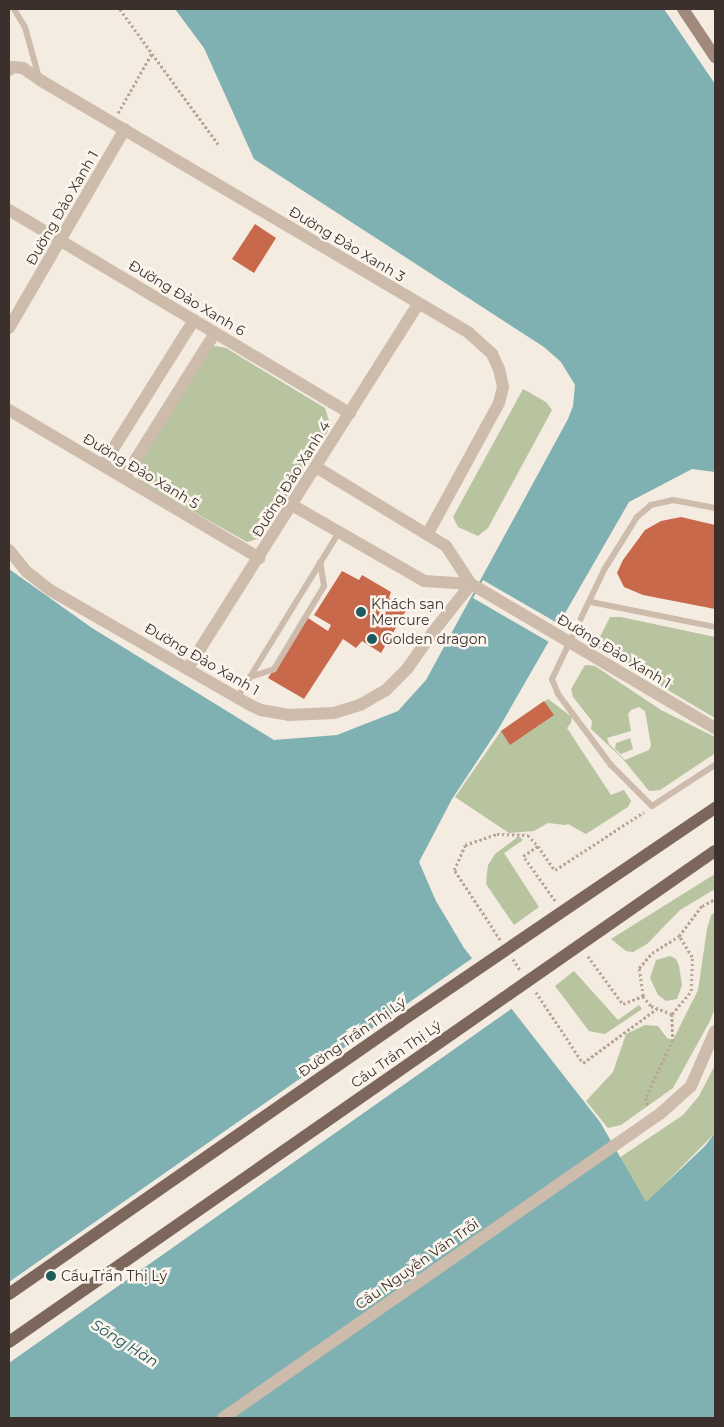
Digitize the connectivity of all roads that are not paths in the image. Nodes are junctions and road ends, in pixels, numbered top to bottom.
1 (14, 9) edge
2 (682, 9) edge
3 (715, 57) edge
4 (9, 70) edge
5 (40, 80) junction
6 (125, 129) junction
7 (9, 210) edge
8 (61, 241) junction
9 (418, 304) junction
10 (194, 320) junction
11 (9, 328) edge
12 (215, 333) junction
13 (9, 410) edge
14 (350, 413) junction
15 (103, 465) junction
16 (316, 467) junction
17 (124, 478) junction
18 (292, 505) junction
19 (715, 508) edge
20 (339, 532) junction
21 (427, 535) junction
22 (9, 550) edge
23 (259, 558) junction
24 (320, 562) junction
25 (475, 586) junction
26 (591, 602) junction
27 (715, 626) edge
28 (571, 644) junction
29 (188, 668) junction
30 (250, 677) junction
31 (237, 698) junction
32 (715, 728) edge
33 (715, 765) edge
34 (715, 808) edge
35 (715, 851) edge
36 (715, 1031) edge
37 (9, 1294) edge
38 (9, 1342) edge
39 (223, 1418) edge

1 - 5 lane
2 - 3 main road
4 - 5 street, Đường Đảo Xanh 3
5 - 6 street, Đường Đảo Xanh 3
6 - 8 street, Đường Đảo Xanh 1
6 - 9 street, Đường Đảo Xanh 3
7 - 8 street, Đường Đảo Xanh 6
8 - 10 street, Đường Đảo Xanh 6
8 - 11 street, Đường Đảo Xanh 1
9 - 14 street, Đường Đảo Xanh 4
9 - 21 street, Đường Đảo Xanh 3
10 - 12 street, Đường Đảo Xanh 6
10 - 15 street
12 - 14 street, Đường Đảo Xanh 6
12 - 17 street
13 - 15 street, Đường Đảo Xanh 5
14 - 16 street, Đường Đảo Xanh 4
15 - 17 street, Đường Đảo Xanh 5
16 - 18 street, Đường Đảo Xanh 4
16 - 21 street, Đường Đảo Xanh 1
17 - 23 street, Đường Đảo Xanh 5
18 - 20 street, Đường Đảo Xanh 1
18 - 23 street, Đường Đảo Xanh 4
19 - 26 lane
20 - 24 lane
20 - 25 street, Đường Đảo Xanh 1
21 - 25 street, Đường Đảo Xanh 1
22 - 29 street, Đường Đảo Xanh 1
23 - 29 street, Đường Đảo Xanh 4
24 - 30 lane
24 - 30 lane
25 - 28 street, Đường Đảo Xanh 1
25 - 31 street, Đường Đảo Xanh 1
26 - 27 lane
26 - 28 lane
28 - 32 street, Đường Đảo Xanh 1
28 - 33 lane
29 - 31 street, Đường Đảo Xanh 1
30 - 31 lane
34 - 37 main road, Đường Trần Thị Lý
35 - 38 main road, Cầu Trần Thị Lý
36 - 39 street, Cầu Nguyễn Văn Trỗi

